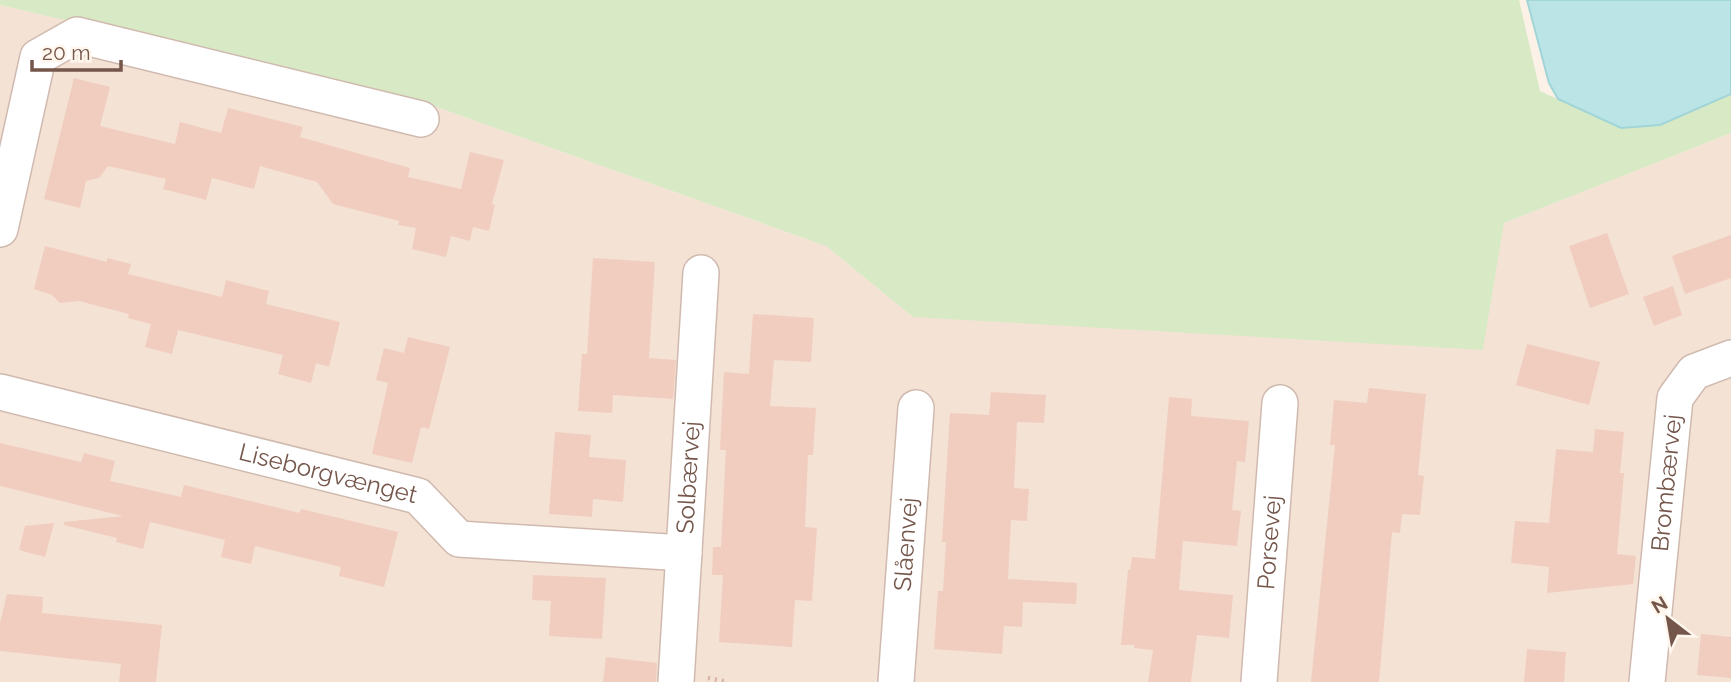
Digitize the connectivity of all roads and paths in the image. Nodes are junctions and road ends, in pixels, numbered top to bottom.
1 (421, 119) dead end
2 (0, 229) edge
3 (701, 273) dead end
4 (1731, 358) edge
5 (0, 392) edge
6 (1280, 403) dead end
7 (916, 408) dead end
8 (684, 553) junction
9 (676, 682) edge
10 (896, 682) edge
11 (1259, 682) edge
12 (1647, 682) edge

1 - 2 street
3 - 8 street, Solbærvej
4 - 12 street, Brombærvej
5 - 8 street, Liseborgvænget
6 - 11 street, Porsevej
7 - 10 street, Slåenvej
8 - 9 street, Solbærvej

